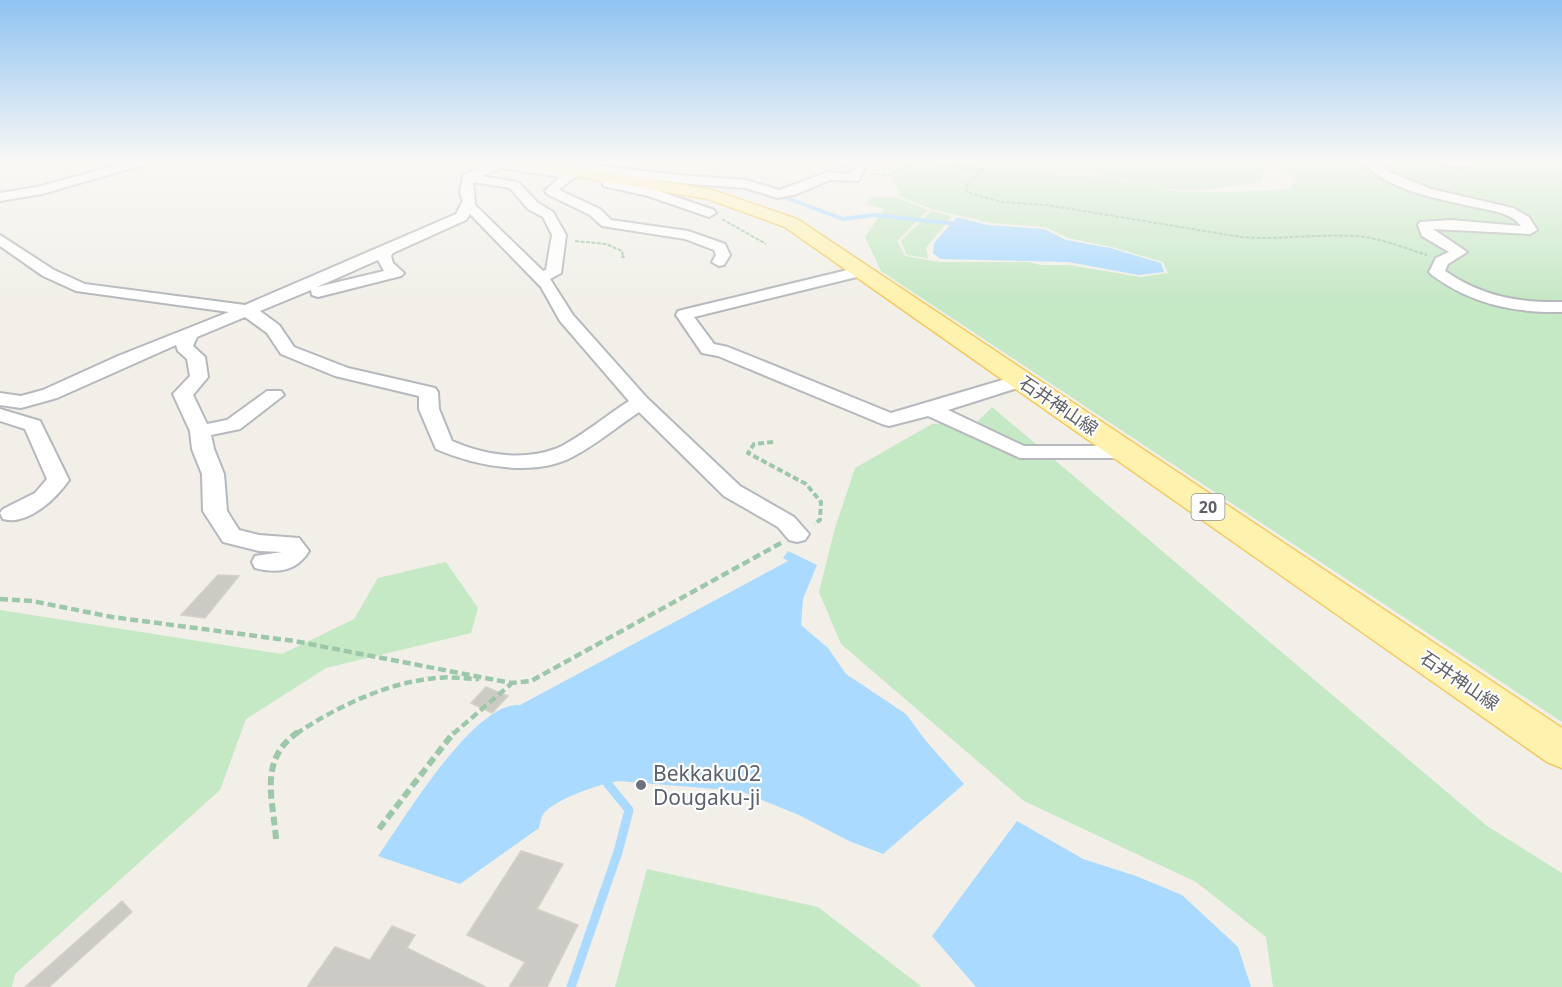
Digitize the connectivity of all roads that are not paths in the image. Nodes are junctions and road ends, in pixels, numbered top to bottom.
1 (466, 207) edge
2 (470, 207) edge
3 (535, 207) edge
4 (585, 207) edge
5 (691, 207) edge
6 (746, 207) edge
7 (1491, 207) edge
8 (708, 213) road end
9 (0, 239) edge
10 (389, 249) junction
11 (718, 262) dead end
12 (864, 271) junction
13 (540, 277) junction
14 (295, 291) junction
15 (1562, 307) edge
16 (245, 310) junction
17 (188, 334) junction
18 (1023, 380) junction
19 (274, 395) dead end
20 (640, 402) junction
21 (2, 405) edge
22 (930, 409) junction
23 (200, 430) junction
24 (1129, 452) junction
25 (11, 514) dead end
26 (797, 534) road end
27 (264, 562) dead end
28 (1562, 750) edge

1 - 10 street
2 - 13 street
3 - 13 street
4 - 11 street
5 - 8 street
6 - 12 main road, 石井神山線 / 20
7 - 15 street
9 - 16 street
10 - 14 street
10 - 14 street
12 - 18 main road, 石井神山線 / 20
12 - 22 street
13 - 20 street
14 - 16 street
16 - 17 street
16 - 20 street
17 - 21 street
17 - 23 street
18 - 22 street
18 - 24 main road, 石井神山線 / 20
19 - 23 street
20 - 26 street
21 - 25 street
22 - 24 street
23 - 27 street
24 - 28 main road, 石井神山線 / 20

